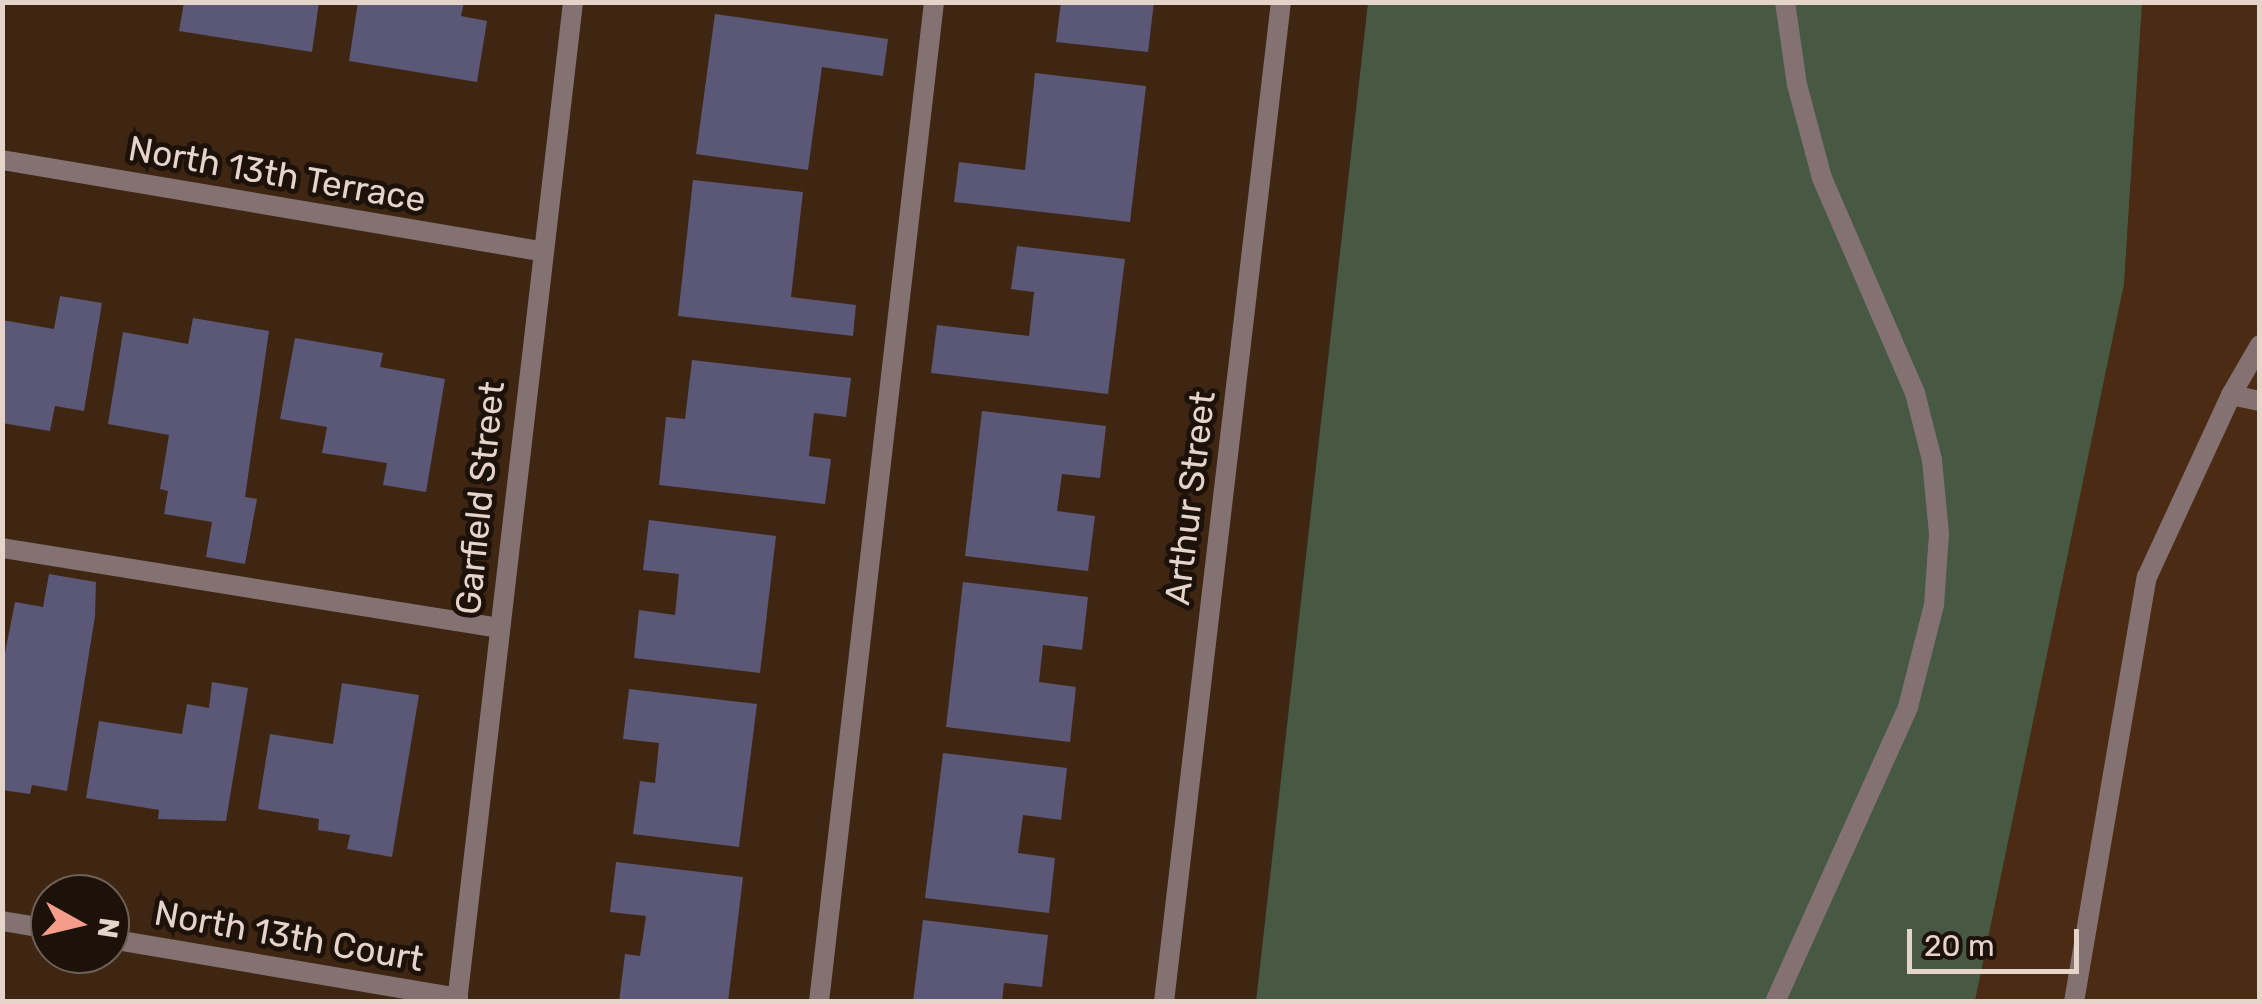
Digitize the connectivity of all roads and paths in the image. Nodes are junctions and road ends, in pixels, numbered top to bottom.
1 (573, 2) edge
2 (934, 2) edge
3 (1280, 2) edge
4 (1785, 2) edge
5 (2, 160) edge
6 (540, 252) junction
7 (2260, 345) edge
8 (2231, 395) junction
9 (2260, 401) edge
10 (2, 548) edge
11 (499, 628) junction
12 (2, 921) edge
13 (30, 926) edge
14 (130, 943) edge
15 (457, 1000) edge
16 (819, 1002) edge
17 (1164, 1002) edge
18 (1775, 1002) edge
19 (2074, 1002) edge

1 - 6 street, Garfield Street
2 - 16 street
3 - 17 street, Arthur Street
4 - 18 street
5 - 6 street, North 13th Terrace
6 - 11 street, Garfield Street
7 - 8 street
8 - 9 street
8 - 19 street
10 - 11 street
11 - 15 street, Garfield Street
12 - 13 street
14 - 15 street, North 13th Court

